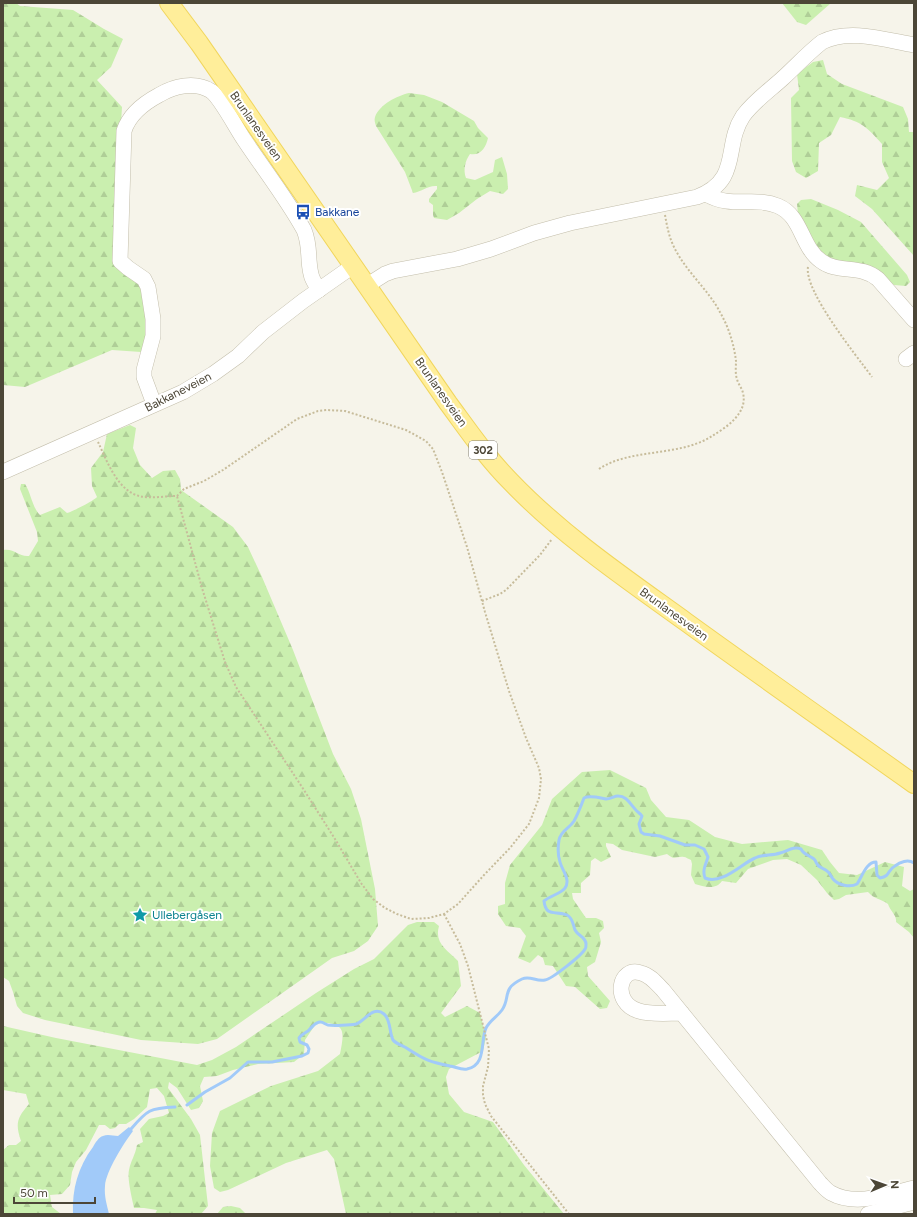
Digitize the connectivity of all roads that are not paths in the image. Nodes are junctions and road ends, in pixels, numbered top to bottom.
1 (169, 3) edge
2 (914, 45) edge
3 (706, 194) junction
4 (353, 266) junction
5 (366, 286) junction
6 (319, 290) junction
7 (914, 320) edge
8 (154, 404) junction
9 (3, 472) edge
10 (914, 784) edge
11 (682, 1013) dead end
12 (914, 1188) edge
13 (914, 1202) edge
14 (868, 1214) edge

1 - 4 main road, Brunlanesveien / 302
2 - 3 street
3 - 5 street
3 - 7 street
4 - 5 main road, Brunlanesveien / 302
4 - 6 street, Bakkaneveien
5 - 10 main road, Brunlanesveien / 302
6 - 8 street, Bakkaneveien
6 - 8 street
8 - 9 street, Bakkaneveien
11 - 12 street
13 - 14 street

